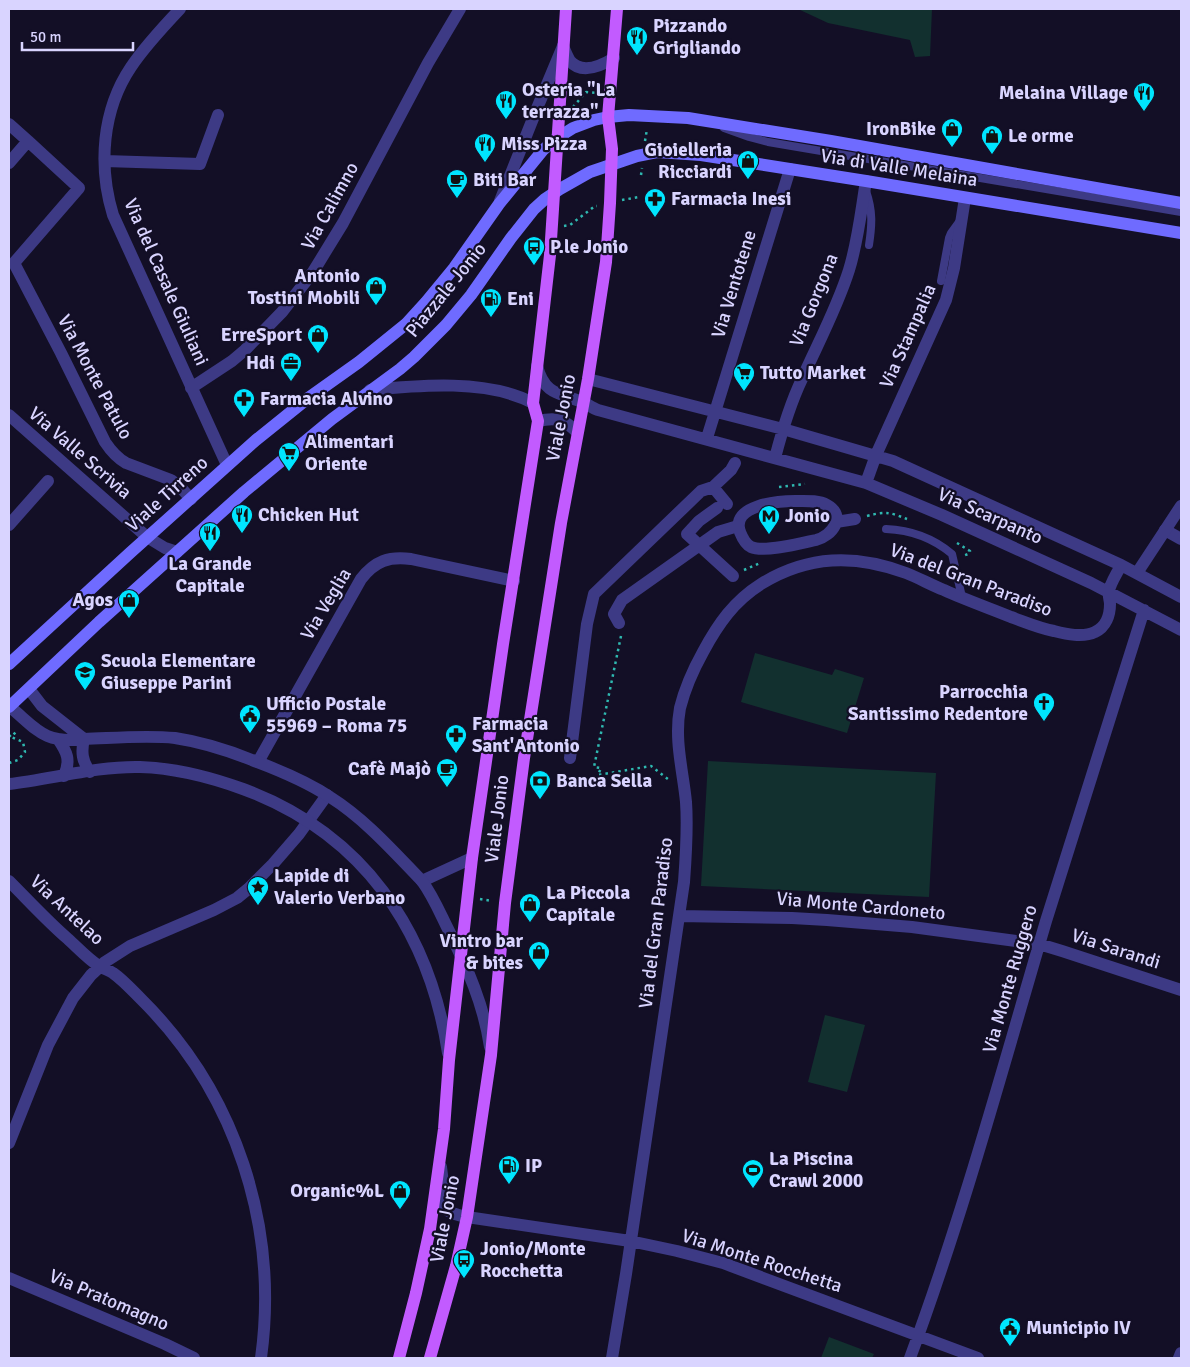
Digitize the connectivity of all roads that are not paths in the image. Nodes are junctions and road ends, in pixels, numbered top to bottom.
1 (180, 9) edge
2 (460, 9) edge
3 (566, 9) edge
4 (617, 9) edge
5 (563, 46) junction
6 (614, 58) junction
7 (218, 116) dead end
8 (608, 117) junction
9 (702, 120) junction
10 (9, 124) edge
11 (557, 138) junction
12 (28, 141) junction
13 (105, 161) junction
14 (9, 163) edge
15 (611, 164) junction
16 (790, 169) junction
17 (865, 184) junction
18 (553, 193) junction
19 (965, 198) junction
20 (499, 204) junction
21 (1181, 204) edge
22 (1181, 212) edge
23 (962, 218) junction
24 (1181, 233) edge
25 (869, 245) dead end
26 (12, 267) edge
27 (941, 281) dead end
28 (359, 362) joint
29 (538, 366) junction
30 (588, 379) junction
31 (192, 388) junction
32 (370, 390) junction
33 (584, 402) junction
34 (533, 403) junction
35 (714, 411) junction
36 (9, 415) edge
37 (538, 421) junction
38 (783, 429) junction
39 (577, 432) junction
40 (706, 438) junction
41 (876, 455) junction
42 (775, 458) junction
43 (735, 463) dead end
44 (227, 465) junction
45 (48, 481) dead end
46 (866, 483) junction
47 (713, 488) junction
48 (191, 499) junction
49 (1181, 506) edge
50 (855, 518) dead end
51 (836, 522) junction
52 (9, 525) edge
53 (738, 526) junction
54 (886, 529) dead end
55 (1165, 530) junction
56 (147, 537) junction
57 (1181, 539) edge
58 (699, 546) junction
59 (177, 552) junction
60 (1121, 565) junction
61 (1137, 572) junction
62 (733, 576) road end
63 (514, 580) junction
64 (1108, 592) junction
65 (1181, 597) edge
66 (962, 598) junction
67 (1144, 610) junction
68 (619, 623) road end
69 (1181, 630) edge
70 (9, 664) edge
71 (29, 689) junction
72 (9, 707) edge
73 (58, 739) junction
74 (84, 739) junction
75 (570, 758) dead end
76 (258, 762) junction
77 (90, 772) junction
78 (64, 776) junction
79 (9, 784) edge
80 (327, 795) junction
81 (308, 821) junction
82 (472, 858) junction
83 (9, 881) edge
84 (422, 882) junction
85 (679, 916) junction
86 (1039, 944) junction
87 (461, 955) junction
88 (100, 966) junction
89 (1181, 990) edge
90 (491, 1055) junction
91 (449, 1060) junction
92 (14, 1114) edge
93 (9, 1143) edge
94 (440, 1162) junction
95 (467, 1217) junction
96 (630, 1242) junction
97 (9, 1278) edge
98 (919, 1335) junction
99 (1181, 1353) edge
100 (194, 1358) edge
101 (261, 1358) edge
102 (399, 1358) edge
103 (430, 1358) edge
104 (612, 1358) edge
105 (910, 1358) edge
106 (978, 1358) edge
107 (1179, 1358) edge

1 - 13 street, Via del Casale Giuliani
2 - 31 street, Via Calimno
3 - 5 main road
4 - 6 main road
5 - 6 street
5 - 11 main road
5 - 20 street, Piazzale Jonio
6 - 8 main road
7 - 13 street
8 - 9 main road, Via di Valle Melaina
8 - 11 main road, Piazzale Jonio
8 - 15 main road
9 - 21 main road, Via di Valle Melaina
9 - 22 lane, Via di Valle Melaina
10 - 12 street
11 - 18 main road
11 - 20 main road, Piazzale Jonio
12 - 14 street
12 - 26 street, Via Monte Patulo
13 - 31 street, Via del Casale Giuliani
15 - 16 main road, Via di Valle Melaina
15 - 18 main road, Piazzale Jonio
15 - 30 main road, Viale Jonio
16 - 17 main road, Via di Valle Melaina
16 - 35 street, Via Ventotene
17 - 19 main road, Via di Valle Melaina
17 - 25 lane
17 - 38 street, Via Gorgona
18 - 29 main road, Viale Jonio
18 - 32 main road, Piazzale Jonio
19 - 23 street, Via Stampalia
19 - 24 main road, Via di Valle Melaina
20 - 28 main road, Piazzale Jonio
23 - 27 lane
23 - 41 street, Via Stampalia
26 - 48 street, Via Monte Patulo
28 - 44 main road, Viale Tirreno
29 - 33 street, Via Scarpanto
29 - 34 main road, Viale Jonio
30 - 33 main road, Viale Jonio
30 - 35 street, Via Scarpanto
31 - 44 street, Via del Casale Giuliani
32 - 34 street
32 - 59 main road
33 - 39 main road, Viale Jonio
33 - 40 street, Via Scarpanto
34 - 37 main road, Viale Jonio
35 - 38 street, Via Scarpanto
35 - 40 street, Via Ventotene
36 - 56 street, Via Valle Scrivia
37 - 39 street
37 - 63 main road, Viale Jonio
38 - 41 street, Via Scarpanto
38 - 42 street
39 - 90 main road, Viale Jonio
40 - 42 street, Via Scarpanto
41 - 46 street, Via Stampalia
41 - 60 street, Via Scarpanto
42 - 46 street, Via Scarpanto
43 - 47 street
44 - 48 main road, Viale Tirreno
45 - 52 street
46 - 64 street, Via Scarpanto
47 - 58 street
47 - 75 street
48 - 56 main road, Viale Tirreno
49 - 55 street
50 - 51 street
51 - 53 street
51 - 53 street
53 - 58 street
54 - 66 lane
55 - 57 street
55 - 61 street
56 - 59 street, Via Valle Scrivia
56 - 70 main road, Viale Tirreno
58 - 62 street
58 - 68 street
59 - 71 main road
60 - 61 street, Via Scarpanto
60 - 64 street, Via del Gran Paradiso
61 - 65 street, Via Scarpanto
63 - 76 street, Via Veglia
63 - 82 main road, Viale Jonio
64 - 66 street, Via del Gran Paradiso
64 - 67 street, Via Scarpanto
66 - 85 street, Via del Gran Paradiso
67 - 69 street, Via Scarpanto
67 - 86 street, Via Monte Ruggero
71 - 72 main road
71 - 74 street
72 - 73 street
73 - 74 street
73 - 78 street
74 - 76 street
74 - 77 street
76 - 80 street
77 - 78 street
77 - 81 street
78 - 79 street
80 - 81 street
80 - 84 street
81 - 88 street
81 - 91 street
82 - 84 street
82 - 87 main road, Viale Jonio
83 - 88 street, Via Antelao
84 - 87 street
85 - 86 street, Via Monte Cardoneto
85 - 96 street, Via del Gran Paradiso
86 - 89 street, Via Sarandi
86 - 98 street, Via Monte Ruggero
87 - 90 street
87 - 91 main road, Viale Jonio
88 - 92 street
88 - 101 street, Via Antelao
90 - 95 main road, Viale Jonio
91 - 94 main road, Viale Jonio
92 - 93 street
94 - 95 street, Via Monte Rocchetta
94 - 102 main road, Viale Jonio
95 - 96 street, Via Monte Rocchetta
95 - 103 main road, Viale Jonio
96 - 98 street, Via Monte Rocchetta
96 - 104 street, Via del Gran Paradiso
97 - 100 street, Via Pratomagno
98 - 105 street, Via Monte Ruggero
98 - 106 street, Via Monte Rocchetta
99 - 107 street

